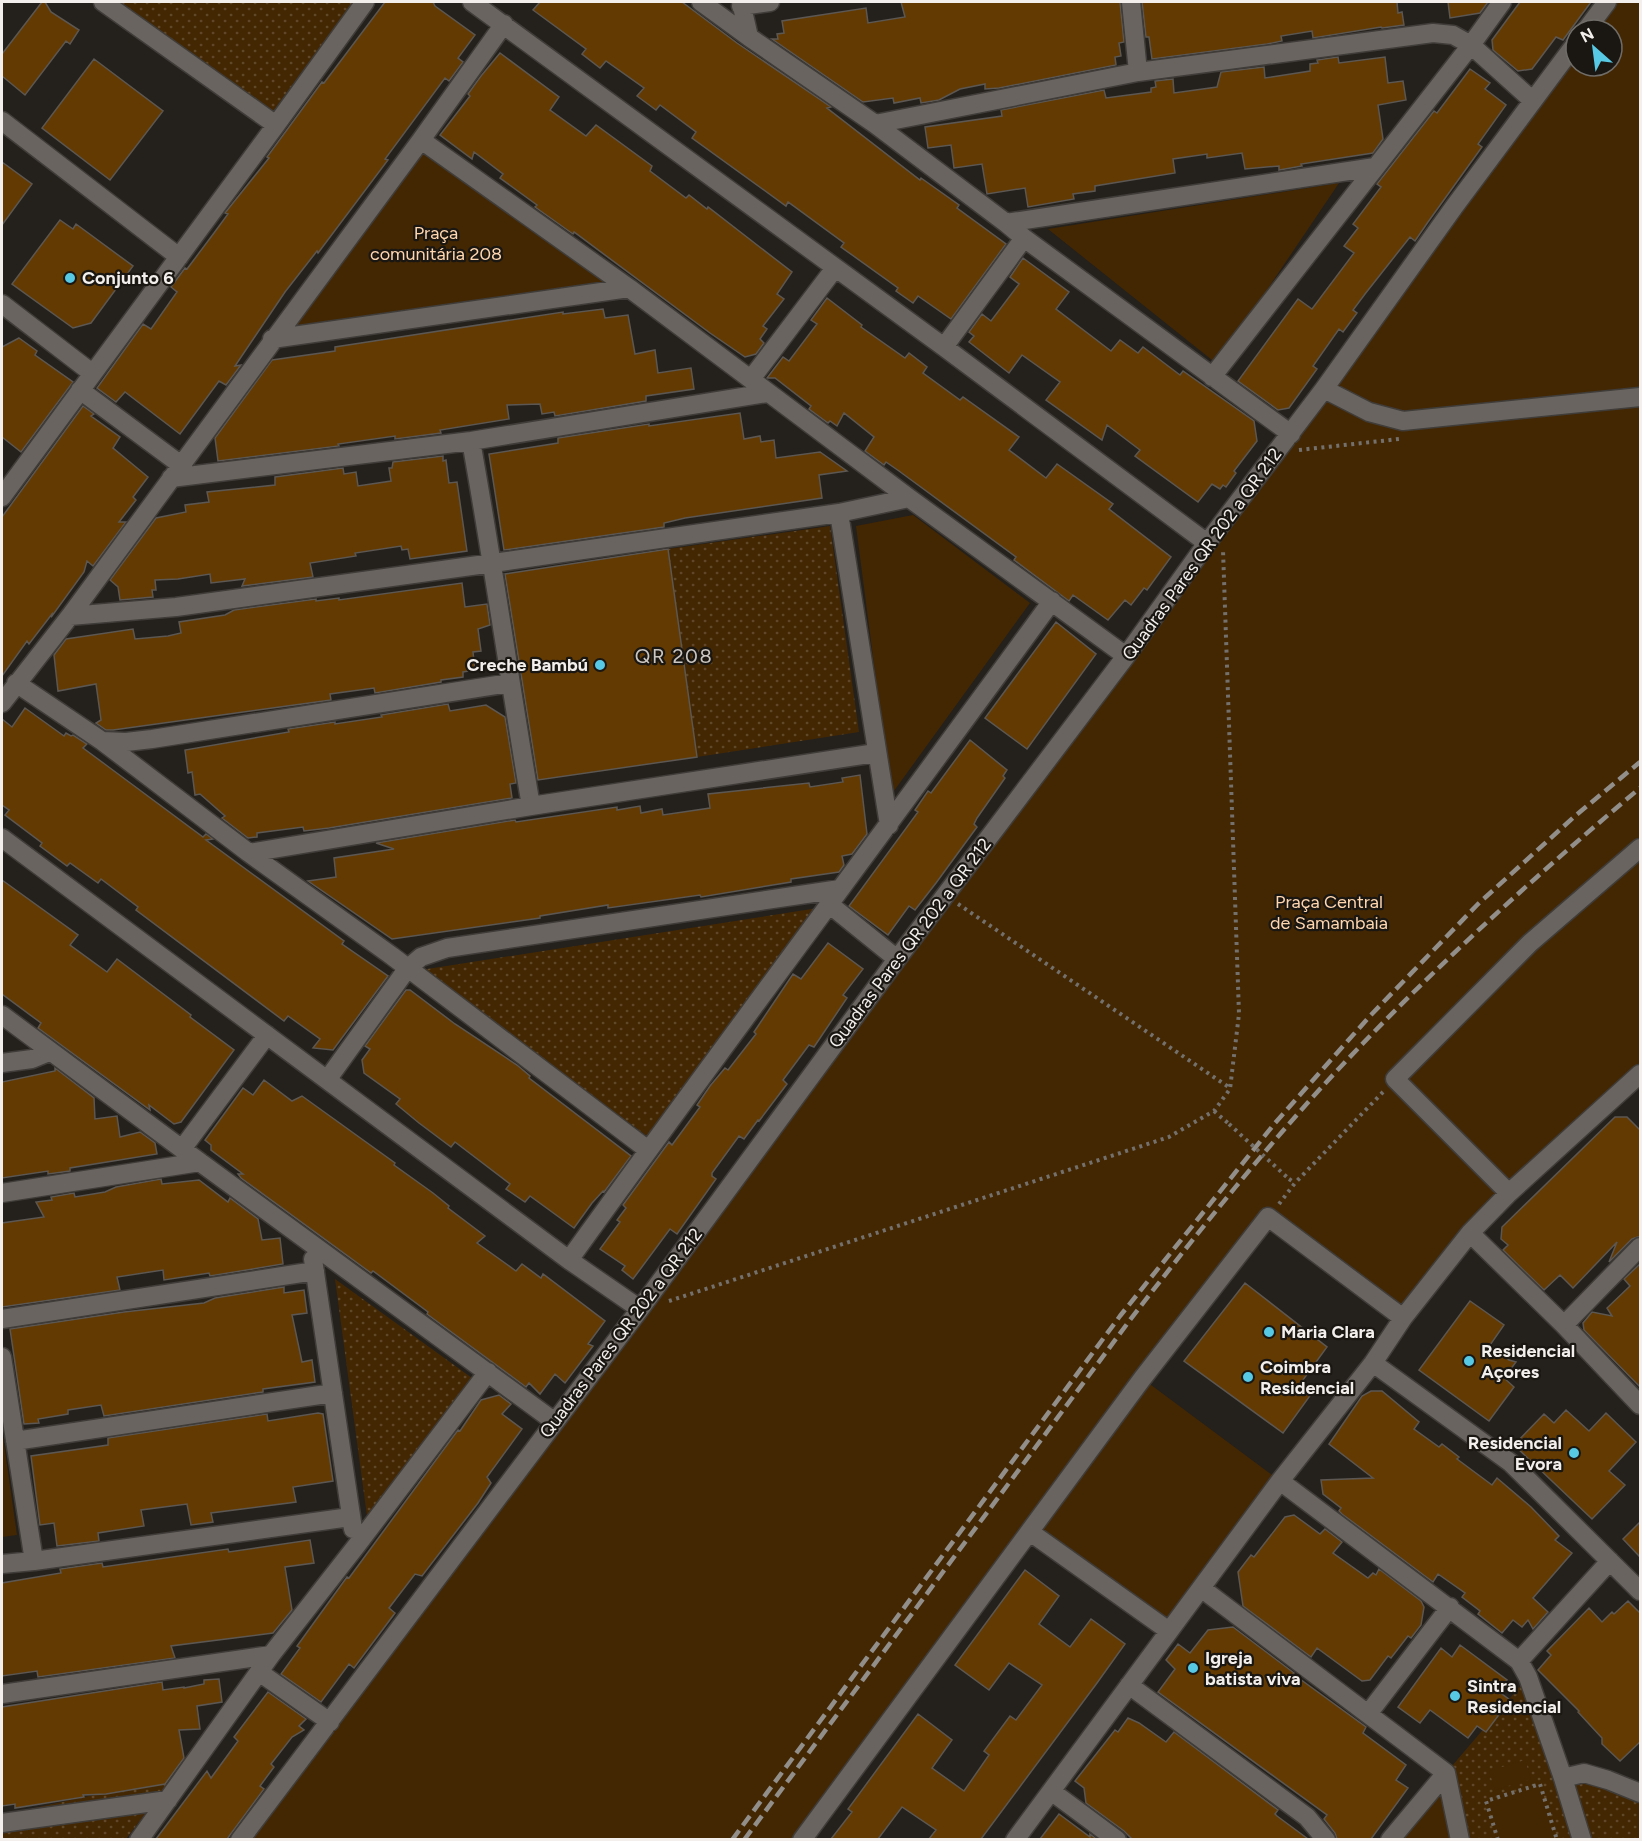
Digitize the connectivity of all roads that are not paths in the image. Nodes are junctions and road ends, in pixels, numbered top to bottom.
1 (103, 2) edge
2 (365, 2) edge
3 (472, 2) edge
4 (701, 2) edge
5 (770, 2) edge
6 (1131, 2) edge
7 (1502, 2) edge
8 (1607, 2) edge
9 (741, 4) edge
10 (1595, 18) edge
11 (504, 24) junction
12 (749, 37) junction
13 (1471, 45) junction
14 (1564, 59) edge
15 (1138, 72) junction
16 (1533, 101) junction
17 (2, 121) edge
18 (875, 124) junction
19 (276, 125) junction
20 (421, 140) junction
21 (1376, 167) junction
22 (1006, 223) junction
23 (1024, 238) junction
24 (178, 257) junction
25 (835, 268) junction
26 (629, 288) junction
27 (2, 304) edge
28 (272, 339) junction
29 (944, 347) junction
30 (92, 373) junction
31 (1212, 377) junction
32 (750, 379) junction
33 (1324, 389) junction
34 (80, 390) junction
35 (767, 393) junction
36 (1641, 397) edge
37 (1291, 434) junction
38 (471, 441) junction
39 (176, 472) junction
40 (4, 487) edge
41 (909, 498) junction
42 (839, 513) junction
43 (1212, 549) junction
44 (493, 563) junction
45 (1052, 600) junction
46 (70, 616) junction
47 (1126, 656) junction
48 (510, 682) junction
49 (16, 683) junction
50 (2, 702) edge
51 (102, 741) junction
52 (876, 753) junction
53 (531, 806) junction
54 (889, 825) junction
55 (2, 837) edge
56 (1641, 848) edge
57 (249, 853) junction
58 (840, 889) junction
59 (829, 904) junction
60 (897, 959) junction
61 (407, 969) junction
62 (2, 1015) edge
63 (267, 1035) junction
64 (49, 1052) junction
65 (2, 1063) edge
66 (1639, 1079) edge
67 (327, 1080) junction
68 (182, 1149) junction
69 (648, 1150) junction
70 (200, 1162) junction
71 (2, 1193) edge
72 (1509, 1193) junction
73 (1470, 1233) junction
74 (309, 1241) junction
75 (1641, 1247) edge
76 (569, 1260) junction
77 (315, 1271) junction
78 (640, 1309) junction
79 (1403, 1318) junction
80 (2, 1319) edge
81 (1564, 1325) junction
82 (2, 1357) edge
83 (1373, 1364) junction
84 (488, 1372) junction
85 (333, 1393) junction
86 (1641, 1405) edge
87 (555, 1422) junction
88 (15, 1441) junction
89 (1280, 1481) junction
90 (350, 1517) junction
91 (1030, 1532) junction
92 (357, 1545) junction
93 (1610, 1561) junction
94 (34, 1562) junction
95 (2, 1564) edge
96 (1201, 1588) junction
97 (1641, 1591) edge
98 (1450, 1607) junction
99 (1169, 1631) junction
100 (271, 1655) junction
101 (1519, 1661) junction
102 (259, 1672) junction
103 (1129, 1685) junction
104 (2, 1694) edge
105 (1368, 1714) junction
106 (330, 1722) junction
107 (1446, 1773) junction
108 (1563, 1778) junction
109 (1051, 1791) junction
110 (1641, 1793) edge
111 (168, 1800) junction
112 (2, 1823) edge
113 (139, 1839) edge
114 (240, 1839) edge
115 (802, 1839) edge
116 (1015, 1839) edge
117 (1117, 1839) edge
118 (1326, 1839) edge
119 (1389, 1839) edge
120 (1460, 1839) edge
121 (1582, 1839) edge

1 - 19 street
2 - 19 street
3 - 11 street
4 - 12 street
5 - 9 street
6 - 15 street
7 - 13 street
8 - 10 street
9 - 12 street
11 - 20 street
11 - 25 street
12 - 18 street
13 - 15 street
13 - 16 street
13 - 21 street
14 - 16 street, Quadras Pares QR 202 a QR 212
15 - 18 street
16 - 33 street, Quadras Pares QR 202 a QR 212
17 - 24 street
18 - 22 street
19 - 24 street
20 - 26 street
20 - 28 street
21 - 22 street
21 - 31 street
22 - 23 street
23 - 29 street
23 - 31 street
24 - 30 street
25 - 29 street
25 - 32 street
26 - 28 street
26 - 32 street
27 - 30 street
28 - 39 street
29 - 43 street
30 - 34 street
31 - 37 street
32 - 35 street
33 - 36 street
33 - 37 street, Quadras Pares QR 202 a QR 212
34 - 39 street
34 - 40 street
35 - 38 street
35 - 41 street
37 - 43 street, Quadras Pares QR 202 a QR 212
38 - 39 street
38 - 44 street
39 - 46 street
41 - 42 street
41 - 45 street
42 - 44 street
42 - 52 street
43 - 47 street, Quadras Pares QR 202 a QR 212
44 - 46 street
44 - 48 street
45 - 47 street
45 - 54 street
46 - 49 street
47 - 60 street, Quadras Pares QR 202 a QR 212
48 - 51 street
48 - 53 street
49 - 50 street
49 - 51 street
51 - 57 street
52 - 53 street
52 - 54 street
53 - 57 street
54 - 58 street
55 - 63 street
56 - 72 street
57 - 61 street
58 - 59 street
58 - 61 street
59 - 60 street
59 - 69 street
60 - 78 street, Quadras Pares QR 202 a QR 212
61 - 67 street
61 - 69 street
62 - 64 street
63 - 67 street
63 - 68 street
64 - 65 street
64 - 68 street
66 - 72 street
67 - 76 street
68 - 70 street
69 - 76 street
70 - 71 street
70 - 74 street
72 - 73 street
73 - 79 street
73 - 81 street
74 - 77 street
74 - 84 street
75 - 81 street
76 - 78 street
77 - 80 street
77 - 85 street
78 - 87 street, Quadras Pares QR 202 a QR 212
79 - 83 street
79 - 91 street
81 - 86 street
82 - 88 street
83 - 89 street
83 - 93 street
84 - 87 street
84 - 92 street
85 - 88 street
85 - 90 street
87 - 106 street, Quadras Pares QR 202 a QR 212
88 - 94 street
89 - 96 street
89 - 98 street
90 - 92 street
90 - 94 street
91 - 99 street
91 - 115 street
92 - 100 street
93 - 97 street
93 - 101 street
94 - 95 street
96 - 99 street
96 - 105 street
98 - 101 street
98 - 105 street
99 - 103 street
100 - 102 street
100 - 104 street
101 - 108 street
102 - 106 street
102 - 111 street
103 - 109 street
103 - 118 street
105 - 107 street
106 - 114 street, Quadras Pares QR 202 a QR 212
107 - 119 street
107 - 120 street
108 - 110 street
108 - 121 street
109 - 116 street
109 - 117 street
111 - 112 street
111 - 113 street

